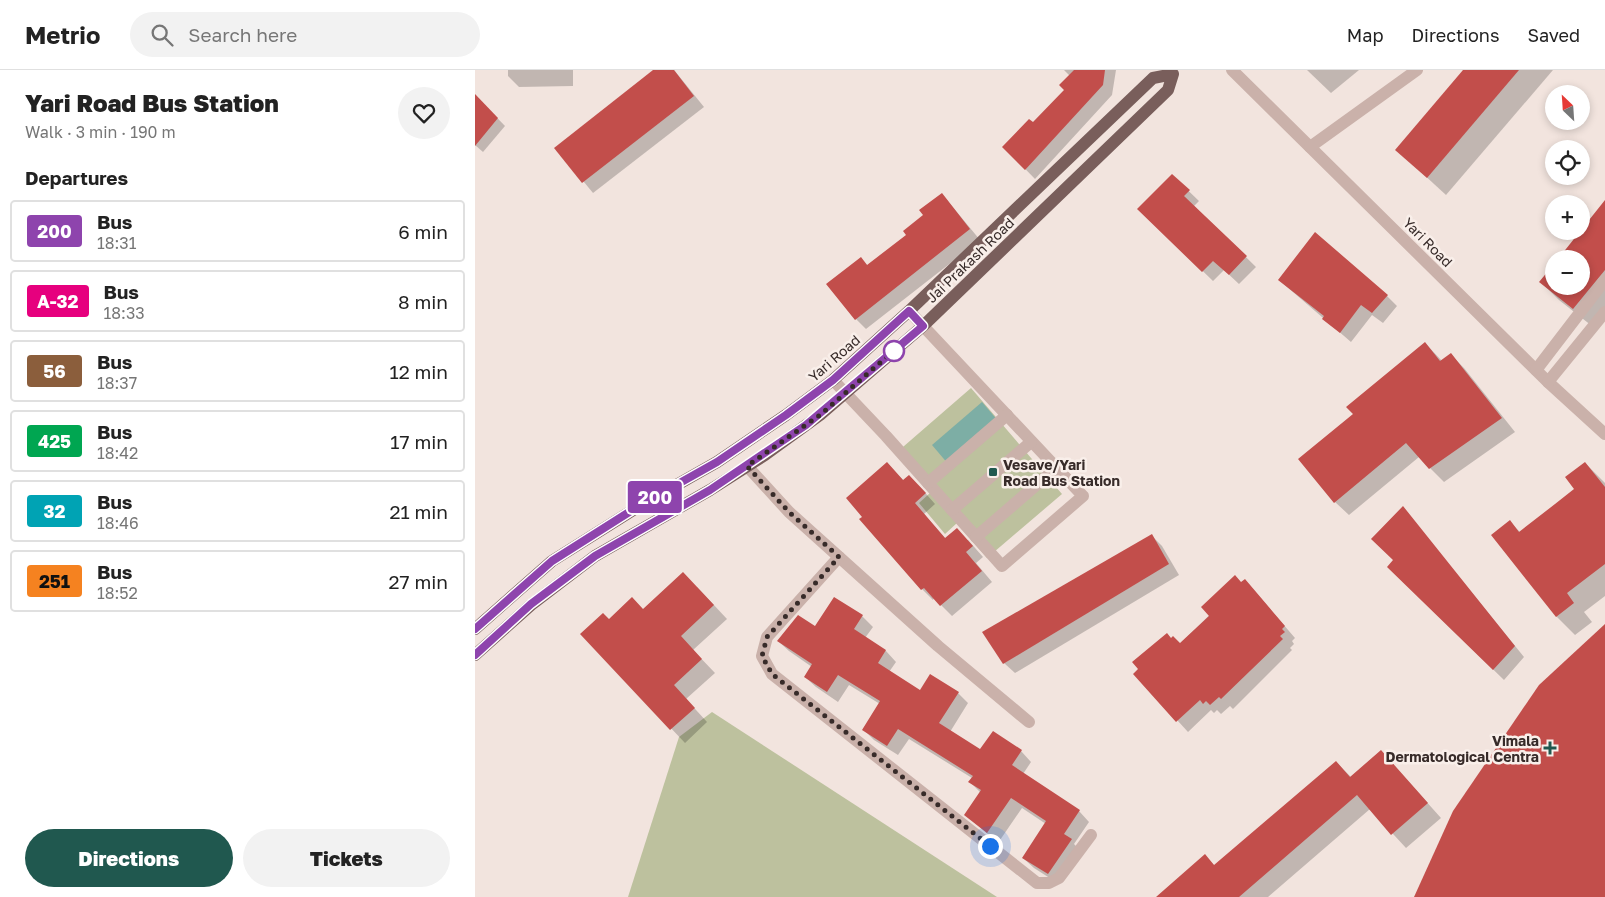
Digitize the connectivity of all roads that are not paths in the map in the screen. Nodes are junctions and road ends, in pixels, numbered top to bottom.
1 (1233, 70) edge
2 (1417, 70) edge
3 (1175, 72) edge
4 (1310, 147) junction
5 (1605, 280) edge
6 (909, 311) junction
7 (1605, 312) edge
8 (923, 326) junction
9 (1535, 370) junction
10 (833, 380) junction
11 (1548, 382) junction
12 (846, 393) junction
13 (1007, 415) junction
14 (1605, 434) edge
15 (1031, 442) junction
16 (747, 466) junction
17 (1056, 468) junction
18 (928, 483) junction
19 (952, 510) junction
20 (976, 537) junction
21 (839, 557) junction
22 (475, 629) edge
23 (475, 655) edge
24 (1029, 722) dead end
25 (1091, 835) dead end

1 - 4 street, Yari Road
2 - 4 street
3 - 6 main road, Yari Road
3 - 8 main road, Jai Prakash Road
4 - 9 street, Yari Road
5 - 9 street
6 - 8 street
6 - 10 main road, Yari Road
7 - 11 street
8 - 12 main road, Jai Prakash Road
8 - 13 street
9 - 11 street, Yari Road
10 - 12 street
10 - 22 main road, Yari Road
11 - 14 street, Yari Road
12 - 16 main road, Jai Prakash Road
12 - 18 street
13 - 15 street
13 - 18 street
15 - 17 street
15 - 19 street
16 - 21 street
16 - 23 main road, Jai Prakash Road
17 - 20 street
17 - 20 street
18 - 19 street
19 - 20 street
21 - 24 street
21 - 25 street

